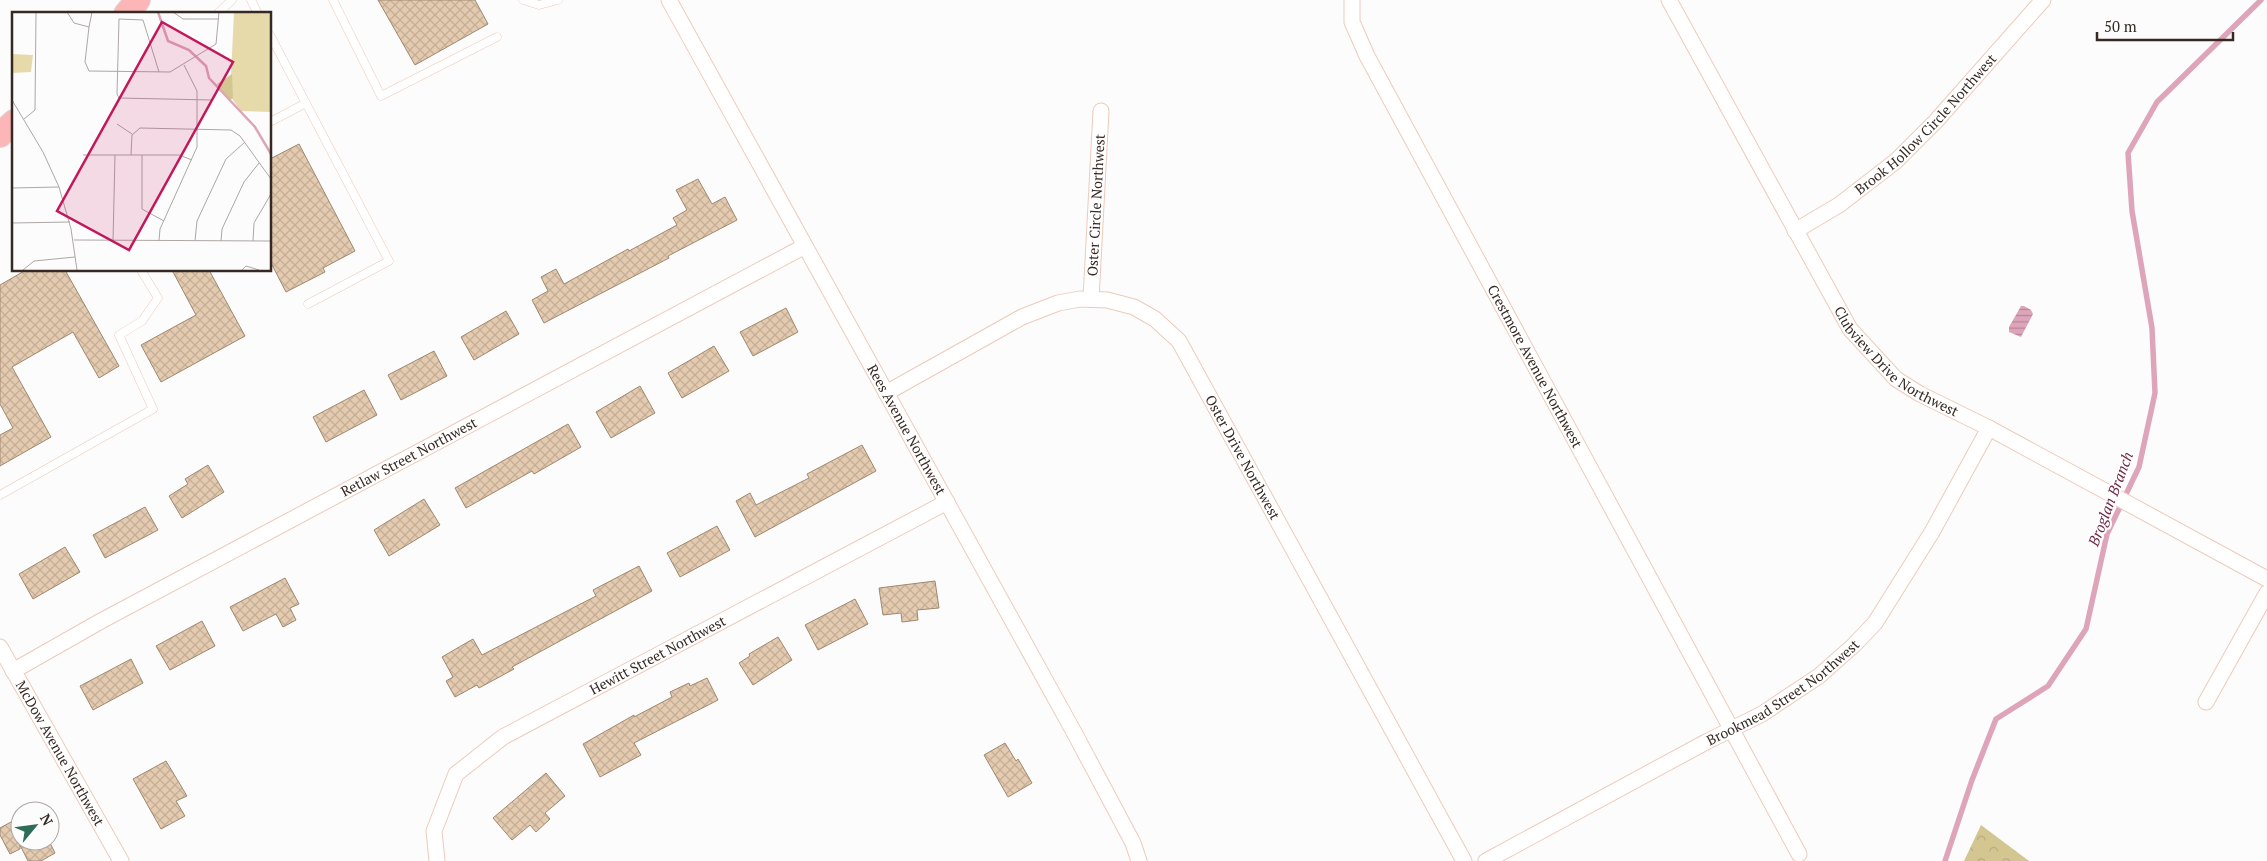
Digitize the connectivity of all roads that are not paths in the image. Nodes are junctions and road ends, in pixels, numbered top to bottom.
1 (232, 0) edge
2 (251, 0) edge
3 (333, 0) edge
4 (523, 0) edge
5 (558, 0) edge
6 (670, 0) edge
7 (1352, 0) edge
8 (1669, 0) edge
9 (2043, 0) edge
10 (219, 12) edge
11 (257, 12) edge
12 (271, 37) edge
13 (497, 37) dead end
14 (306, 103) junction
15 (1101, 111) dead end
16 (271, 121) edge
17 (12, 124) edge
18 (0, 135) edge
19 (1795, 231) junction
20 (805, 246) junction
21 (142, 271) edge
22 (1091, 299) junction
23 (308, 304) dead end
24 (886, 392) junction
25 (1989, 428) junction
26 (0, 494) edge
27 (947, 502) junction
28 (2267, 578) edge
29 (2267, 593) edge
30 (0, 647) edge
31 (13, 671) junction
32 (2206, 702) dead end
33 (1732, 729) junction
34 (1799, 854) dead end
35 (120, 861) edge
36 (437, 861) edge
37 (1139, 861) edge
38 (1464, 861) edge
39 (1486, 861) edge

1 - 10 lane
2 - 11 lane
3 - 13 lane
4 - 5 lane
6 - 20 street, Rees Avenue Northwest
7 - 33 street, Crestmore Avenue Northwest
8 - 19 street, Clubview Drive Northwest
9 - 19 street, Brook Hollow Circle Northwest
12 - 14 lane
14 - 16 lane
14 - 23 lane
15 - 22 street, Oster Circle Northwest
17 - 18 main road
19 - 25 street, Clubview Drive Northwest
20 - 24 street, Rees Avenue Northwest
20 - 31 street, Retlaw Street Northwest
21 - 26 lane
22 - 24 street, Oster Drive Northwest
22 - 38 street, Oster Drive Northwest
24 - 27 street, Rees Avenue Northwest
25 - 28 street, Clubview Drive Northwest
25 - 33 street, Brookmead Street Northwest
27 - 36 street, Hewitt Street Northwest
27 - 37 street, Rees Avenue Northwest
29 - 32 street
30 - 31 street, McDow Avenue Northwest
31 - 35 street, McDow Avenue Northwest
33 - 34 street, Crestmore Avenue Northwest
33 - 39 street, Brookmead Street Northwest

